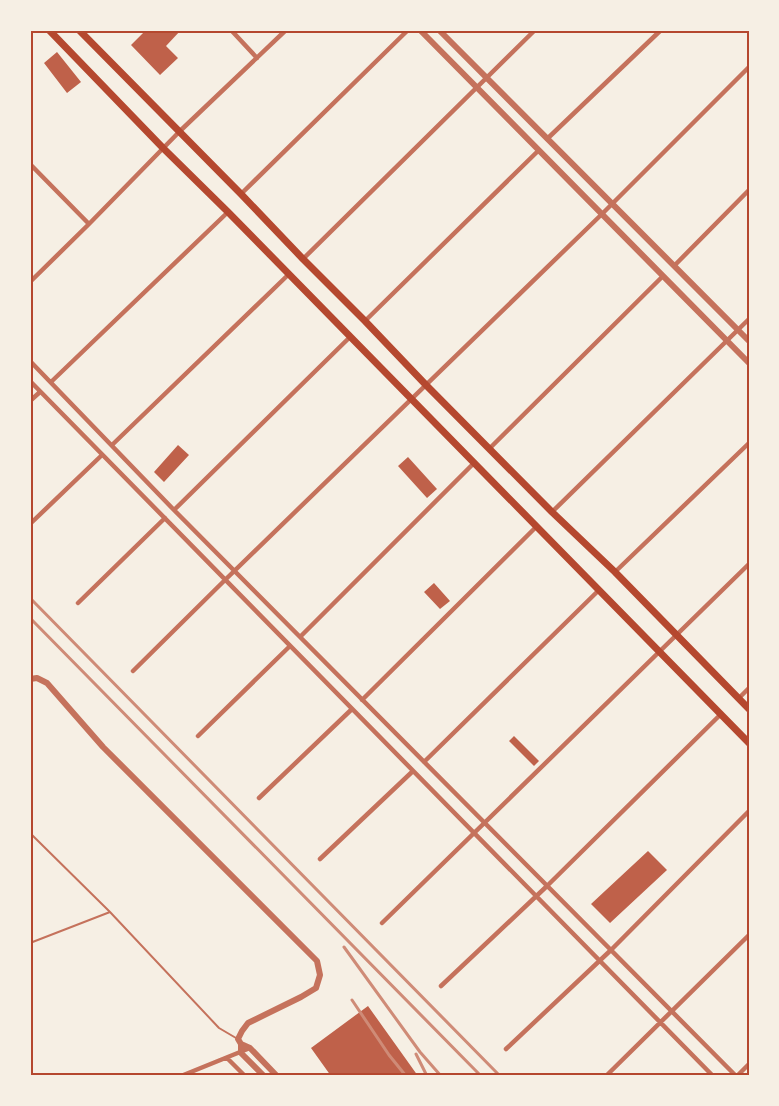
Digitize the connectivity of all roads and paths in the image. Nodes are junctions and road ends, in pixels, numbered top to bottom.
1 (49, 30) edge
2 (79, 30) edge
3 (231, 30) edge
4 (286, 30) edge
5 (408, 30) edge
6 (420, 30) edge
7 (439, 30) edge
8 (535, 30) edge
9 (661, 30) edge
10 (258, 58) junction
11 (749, 67) edge
12 (486, 78) junction
13 (477, 87) junction
14 (180, 131) junction
15 (547, 139) junction
16 (163, 148) junction
17 (539, 150) junction
18 (30, 164) edge
19 (749, 190) edge
20 (241, 194) junction
21 (612, 204) junction
22 (228, 212) junction
23 (602, 214) junction
24 (89, 224) junction
25 (303, 259) junction
26 (674, 266) junction
27 (289, 274) junction
28 (663, 276) junction
29 (30, 282) edge
30 (749, 319) edge
31 (365, 321) junction
32 (738, 330) junction
33 (350, 337) junction
34 (727, 341) junction
35 (749, 341) edge
36 (30, 361) edge
37 (749, 363) edge
38 (30, 381) edge
39 (51, 382) junction
40 (426, 385) junction
41 (40, 392) junction
42 (412, 399) junction
43 (30, 401) edge
44 (749, 443) edge
45 (112, 445) junction
46 (489, 449) junction
47 (102, 455) junction
48 (474, 463) junction
49 (174, 510) junction
50 (552, 512) junction
51 (165, 518) junction
52 (30, 524) edge
53 (536, 527) junction
54 (749, 564) edge
55 (235, 570) junction
56 (615, 572) junction
57 (225, 580) junction
58 (599, 590) junction
59 (78, 603) dead end
60 (677, 635) junction
61 (300, 637) junction
62 (290, 646) junction
63 (659, 652) junction
64 (133, 671) dead end
65 (30, 680) edge
66 (749, 688) edge
67 (739, 698) junction
68 (362, 700) junction
69 (352, 709) junction
70 (749, 709) edge
71 (721, 714) junction
72 (198, 735) dead end
73 (749, 743) edge
74 (424, 762) junction
75 (413, 771) junction
76 (259, 798) dead end
77 (749, 811) edge
78 (485, 823) junction
79 (30, 833) edge
80 (474, 833) junction
81 (320, 860) dead end
82 (547, 886) junction
83 (536, 896) junction
84 (110, 912) junction
85 (382, 923) dead end
86 (749, 935) edge
87 (30, 943) edge
88 (611, 950) junction
89 (599, 961) junction
90 (441, 986) dead end
91 (672, 1012) junction
92 (660, 1022) junction
93 (240, 1042) junction
94 (250, 1048) junction
95 (506, 1049) dead end
96 (241, 1053) junction
97 (227, 1058) junction
98 (749, 1064) edge
99 (182, 1076) edge
100 (245, 1076) edge
101 (264, 1076) edge
102 (277, 1076) edge
103 (606, 1076) edge
104 (713, 1076) edge
105 (736, 1076) edge

1 - 16 main road
2 - 14 main road
3 - 10 street
4 - 10 street
5 - 20 street
6 - 13 street
7 - 12 street
8 - 12 street
9 - 15 street
10 - 14 street
11 - 21 street
12 - 13 street
12 - 15 street
13 - 17 street
13 - 25 street
14 - 16 street
14 - 20 main road
15 - 21 street
16 - 22 main road
16 - 24 street
17 - 23 street
17 - 31 street
18 - 24 street
19 - 26 street
20 - 25 main road
21 - 23 street
21 - 26 street
22 - 27 main road
22 - 39 street
23 - 28 street
23 - 40 street
24 - 29 street
25 - 31 main road
26 - 32 street
27 - 33 main road
27 - 45 street
28 - 34 street
28 - 46 street
30 - 32 street
31 - 40 main road
32 - 34 street
32 - 35 street
33 - 42 main road
33 - 49 street
34 - 37 street
34 - 50 street
36 - 39 street
38 - 41 street
39 - 45 street
40 - 42 street
40 - 46 main road
41 - 43 street
41 - 47 street
42 - 48 main road
42 - 55 street
44 - 56 street
45 - 49 street
46 - 50 main road
47 - 51 street
47 - 52 street
48 - 53 main road
48 - 61 street
49 - 55 street
50 - 56 main road
51 - 57 street
51 - 59 street
53 - 58 main road
53 - 68 street
54 - 60 street
55 - 57 street
55 - 61 street
56 - 60 main road
57 - 62 street
57 - 64 street
58 - 63 main road
58 - 74 street
60 - 63 street
60 - 67 main road
61 - 68 street
62 - 69 street
62 - 72 street
63 - 71 main road
63 - 78 street
65 - 93 street
66 - 67 street
67 - 70 main road
68 - 74 street
69 - 75 street
69 - 76 street
71 - 73 main road
71 - 82 street
74 - 78 street
75 - 80 street
75 - 81 street
77 - 88 street
78 - 80 street
78 - 82 street
79 - 84 lane
80 - 83 street
80 - 85 street
82 - 83 street
82 - 88 street
83 - 89 street
83 - 90 street
84 - 87 lane
84 - 93 lane
86 - 91 street
88 - 89 street
88 - 91 street
89 - 92 street
89 - 95 street
91 - 92 street
91 - 105 street
92 - 103 street
92 - 104 street
93 - 94 street
93 - 96 street
94 - 96 street
94 - 102 street
96 - 97 street
96 - 101 street
97 - 99 street
97 - 100 street
98 - 105 street

